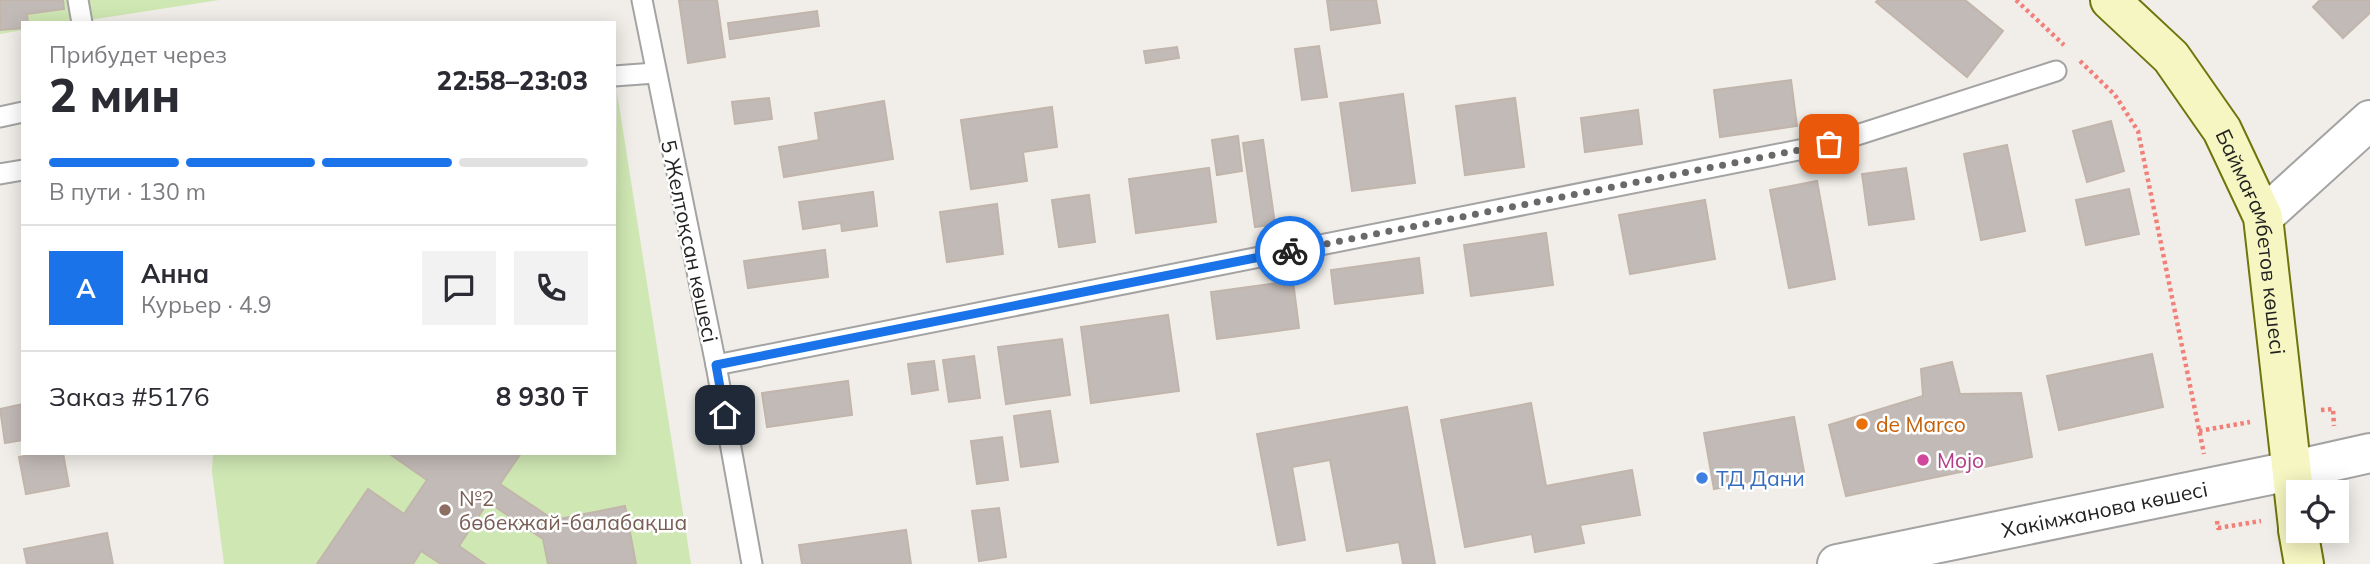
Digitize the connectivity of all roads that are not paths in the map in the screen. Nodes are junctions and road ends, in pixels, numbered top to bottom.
1 (78, 0) edge
2 (642, 0) edge
3 (2110, 0) edge
4 (82, 21) edge
5 (2056, 71) dead end
6 (655, 73) junction
7 (616, 76) edge
8 (21, 112) edge
9 (0, 117) edge
10 (2370, 120) edge
11 (21, 170) edge
12 (0, 174) edge
13 (2263, 217) junction
14 (716, 365) junction
15 (2370, 453) edge
16 (2290, 471) junction
17 (2291, 480) edge
18 (2300, 543) edge
19 (752, 564) edge
20 (1837, 564) edge
21 (2304, 564) edge

1 - 4 lane
2 - 6 lane, 5 Желтоқсан көшесі
3 - 13 main road, Баймағамбетов көшесі
5 - 14 lane
6 - 7 lane
6 - 14 lane, 5 Желтоқсан көшесі
8 - 9 lane
10 - 13 street
11 - 12 lane
13 - 16 main road, Баймағамбетов көшесі
14 - 19 lane, 5 Желтоқсан көшесі
15 - 16 street, Хакімжанова көшесі
16 - 17 main road, Баймағамбетов көшесі
16 - 20 street, Хакімжанова көшесі
18 - 21 main road, Баймағамбетов көшесі

